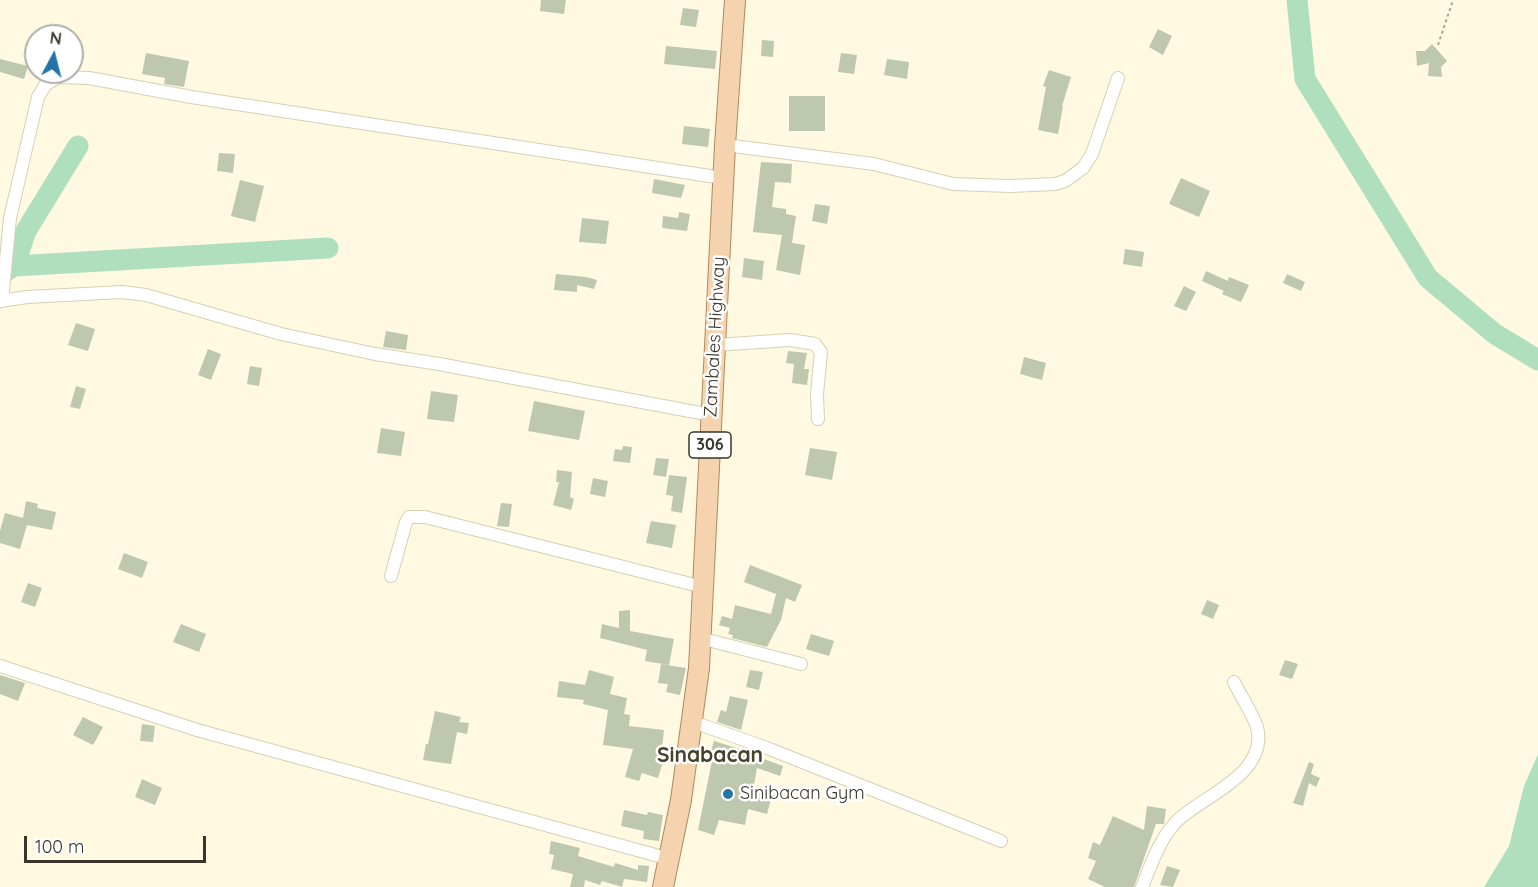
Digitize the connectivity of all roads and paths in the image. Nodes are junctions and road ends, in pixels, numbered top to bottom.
1 (735, 0) edge
2 (1453, 0) edge
3 (1438, 45) dead end
4 (1118, 78) dead end
5 (725, 145) junction
6 (723, 178) junction
7 (1, 301) edge
8 (715, 345) junction
9 (711, 415) junction
10 (818, 419) dead end
11 (391, 576) dead end
12 (703, 587) junction
13 (700, 638) junction
14 (801, 664) dead end
15 (0, 666) edge
16 (1234, 682) dead end
17 (693, 722) junction
18 (1001, 841) dead end
19 (670, 859) junction
20 (663, 887) edge
21 (1142, 887) edge

1 - 5 main road, Zambales Highway / 306
2 - 3 path
4 - 5 street
5 - 6 main road, Zambales Highway / 306
6 - 7 street
6 - 8 main road, Zambales Highway / 306
7 - 9 street
8 - 9 main road, Zambales Highway / 306
8 - 10 street
9 - 12 main road, Zambales Highway / 306
11 - 12 street
12 - 13 main road, Zambales Highway / 306
13 - 14 street
13 - 17 main road, Zambales Highway / 306
15 - 19 street
16 - 21 street
17 - 18 street
17 - 19 main road, Zambales Highway / 306
19 - 20 main road, Zambales Highway / 306

